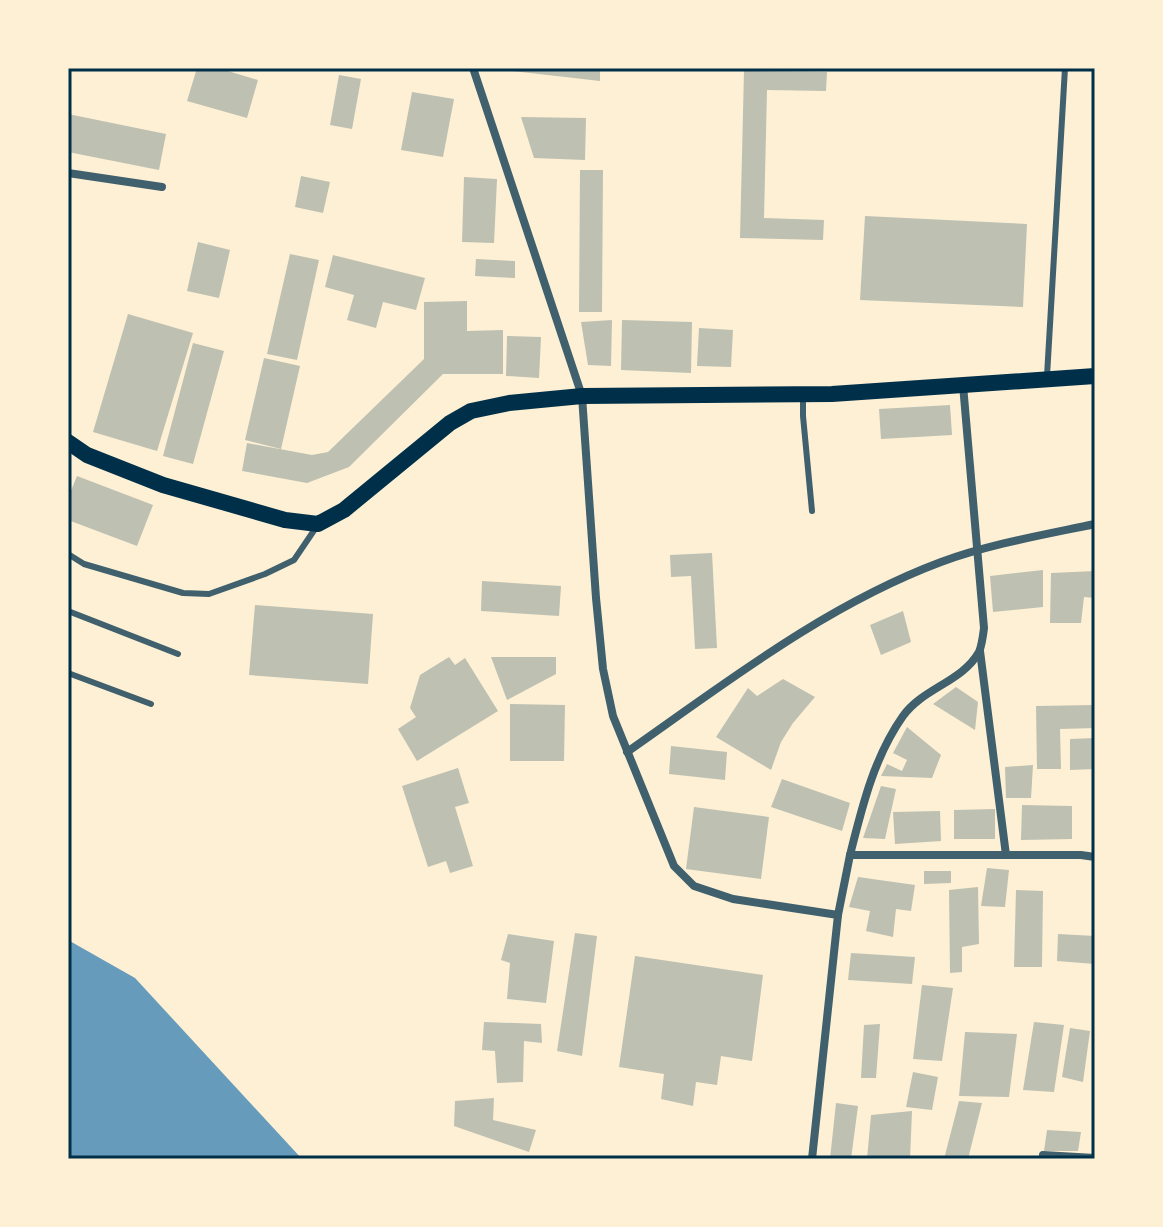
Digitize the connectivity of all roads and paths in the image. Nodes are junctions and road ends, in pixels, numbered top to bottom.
1 (473, 68) edge
2 (1065, 68) edge
3 (68, 173) edge
4 (162, 187) dead end
5 (1095, 376) edge
6 (1047, 379) junction
7 (963, 385) junction
8 (803, 394) junction
9 (582, 396) junction
10 (68, 442) edge
11 (812, 511) dead end
12 (318, 524) junction
13 (1095, 524) edge
14 (978, 550) junction
15 (68, 554) edge
16 (68, 611) edge
17 (980, 650) junction
18 (178, 654) dead end
19 (68, 673) edge
20 (151, 704) dead end
21 (627, 752) junction
22 (850, 855) junction
23 (1006, 855) junction
24 (1095, 857) edge
25 (838, 915) junction
26 (1043, 1155) dead end
27 (1095, 1158) edge
28 (812, 1159) edge

1 - 9 street
2 - 6 lane
3 - 4 street
5 - 6 main road
6 - 7 main road
7 - 8 main road
7 - 14 street
8 - 9 main road
8 - 11 lane
9 - 12 main road
9 - 21 street
10 - 12 main road
12 - 15 lane
13 - 14 street
14 - 17 street
14 - 21 street
16 - 18 lane
17 - 22 street
17 - 23 street
19 - 20 lane
21 - 25 street
22 - 23 street
22 - 25 street
23 - 24 street
25 - 28 street
26 - 27 street

